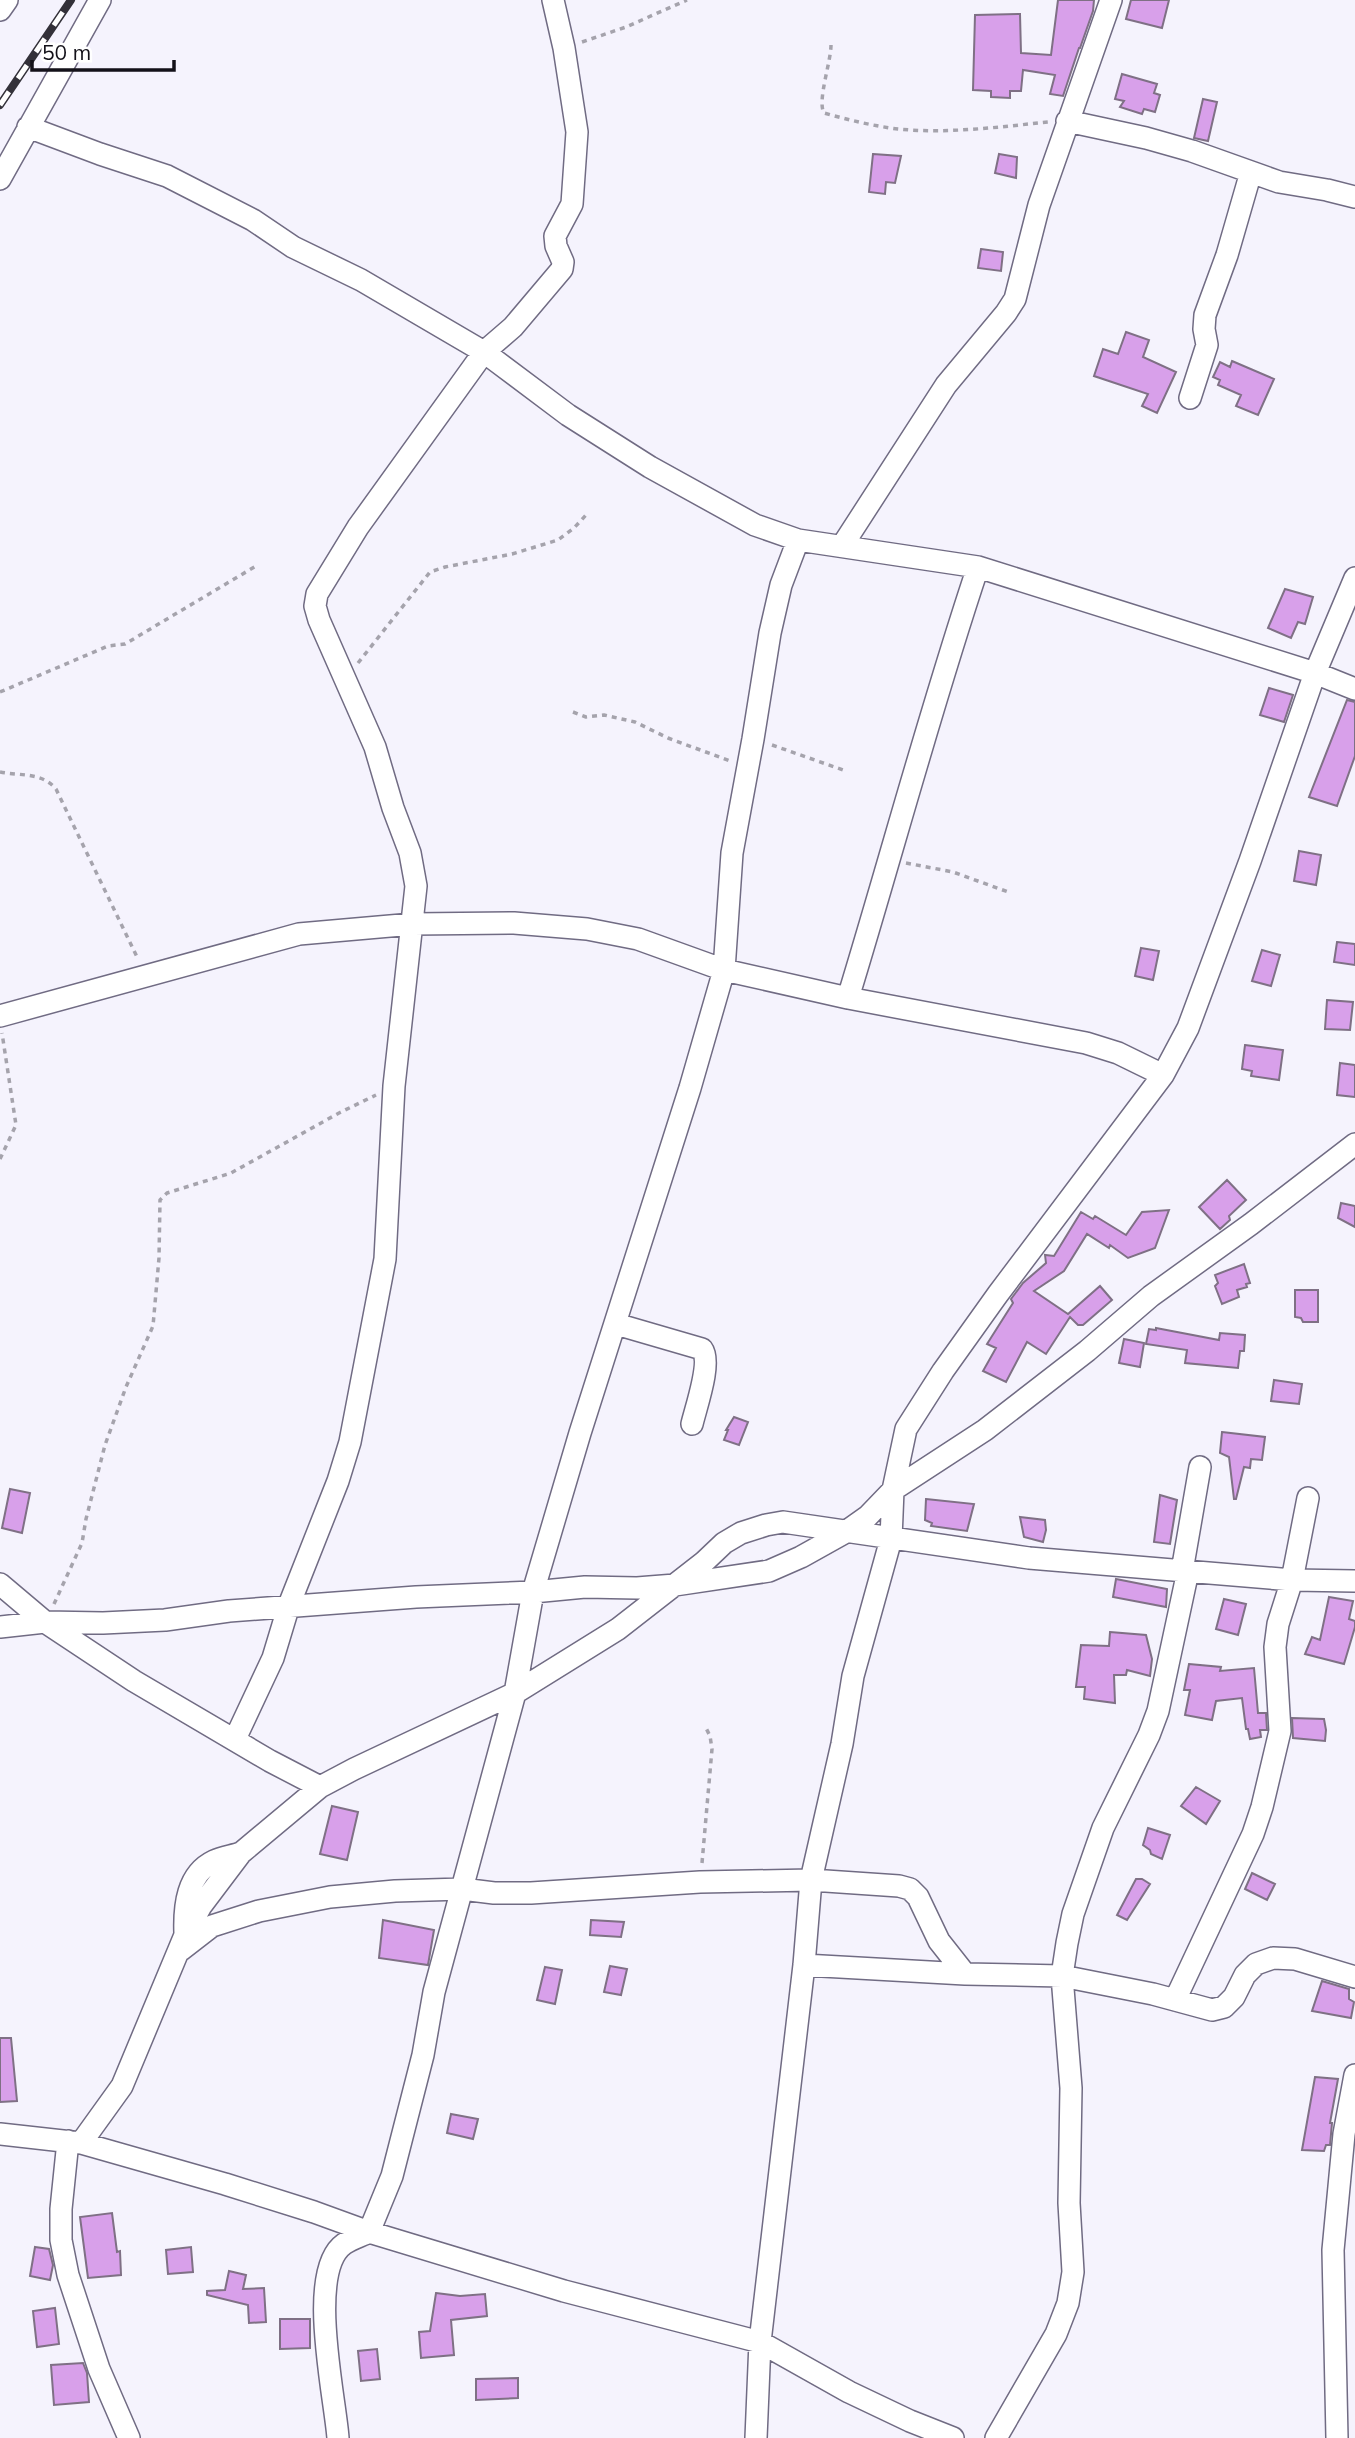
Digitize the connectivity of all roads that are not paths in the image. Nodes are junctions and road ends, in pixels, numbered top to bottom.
1 (7, 0) edge
2 (100, 0) edge
3 (553, 0) edge
4 (1111, 0) edge
5 (0, 10) edge
6 (1068, 121) junction
7 (29, 127) junction
8 (1251, 172) junction
9 (0, 179) edge
10 (1355, 197) edge
11 (484, 352) junction
12 (1190, 398) dead end
13 (798, 540) junction
14 (842, 546) junction
15 (978, 567) junction
16 (1355, 578) edge
17 (1315, 673) junction
18 (1355, 689) edge
19 (413, 924) junction
20 (724, 970) junction
21 (848, 998) junction
22 (0, 1018) edge
23 (1163, 1076) junction
24 (1355, 1144) edge
25 (616, 1324) junction
26 (692, 1424) dead end
27 (1200, 1467) dead end
28 (893, 1490) junction
29 (1308, 1498) dead end
30 (844, 1533) junction
31 (891, 1539) junction
32 (1185, 1571) junction
33 (1292, 1580) junction
34 (1355, 1581) edge
35 (0, 1584) edge
36 (675, 1585) junction
37 (533, 1592) junction
38 (289, 1605) junction
39 (45, 1622) junction
40 (0, 1627) edge
41 (515, 1693) junction
42 (235, 1740) junction
43 (320, 1787) junction
44 (811, 1881) junction
45 (462, 1889) junction
46 (182, 1943) junction
47 (804, 1965) junction
48 (965, 1973) junction
49 (1062, 1976) junction
50 (1355, 1977) edge
51 (1175, 2000) junction
52 (1355, 2075) edge
53 (0, 2134) edge
54 (74, 2142) junction
55 (369, 2232) junction
56 (761, 2342) junction
57 (129, 2438) edge
58 (338, 2438) edge
59 (757, 2438) edge
60 (953, 2438) edge
61 (996, 2438) edge
62 (1338, 2438) edge

1 - 5 street
2 - 7 street
3 - 11 street
4 - 6 street
6 - 8 street
6 - 14 street
7 - 9 street
7 - 11 street
8 - 10 street
8 - 12 street
11 - 13 street
11 - 19 street
13 - 14 street
13 - 20 street
14 - 15 street
15 - 17 street
15 - 21 street
16 - 17 street
17 - 18 street
17 - 23 street
19 - 20 street
19 - 22 street
19 - 38 street
20 - 21 street
20 - 25 street
21 - 23 street
23 - 28 street
24 - 28 street
25 - 26 street
25 - 37 street
27 - 32 street
28 - 30 street
28 - 31 street
29 - 33 street
30 - 31 street
30 - 36 street
30 - 36 street
31 - 32 street
31 - 44 street
32 - 33 street
32 - 49 street
33 - 34 street
33 - 51 street
35 - 39 street
36 - 37 street
36 - 41 street
37 - 38 street
37 - 41 street
38 - 39 street
38 - 42 street
39 - 40 street
39 - 42 street
41 - 43 street
41 - 45 street
42 - 43 street
43 - 46 street
44 - 45 street
44 - 47 street
44 - 48 street
45 - 46 street
45 - 55 street
46 - 54 street
47 - 48 street
47 - 56 street
48 - 49 street
49 - 51 street
49 - 61 street
50 - 51 street
52 - 62 street
53 - 54 street
54 - 55 street
54 - 57 street
55 - 56 street
55 - 58 street
56 - 59 street
56 - 60 street

